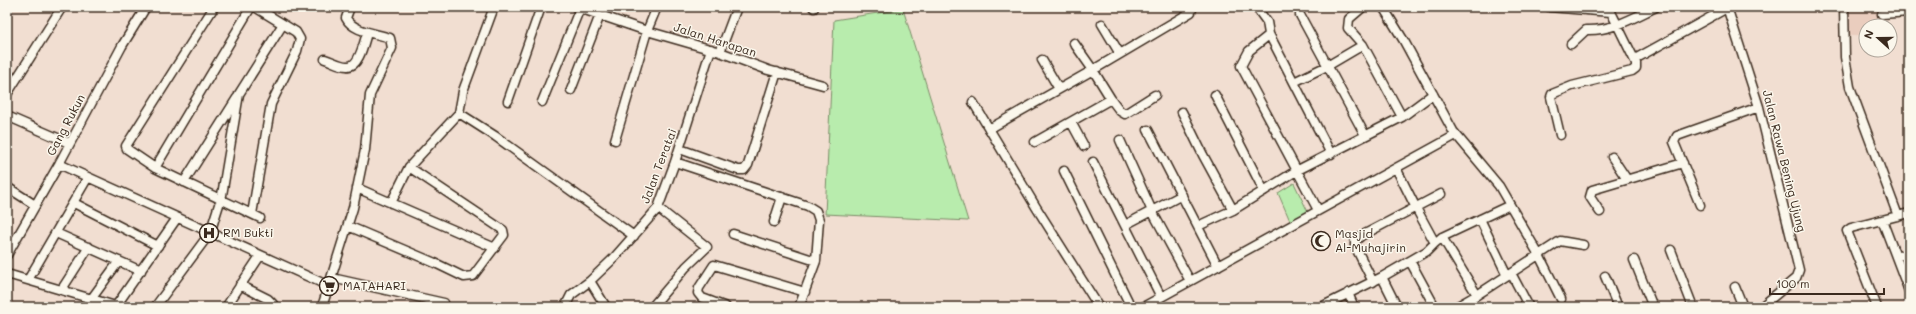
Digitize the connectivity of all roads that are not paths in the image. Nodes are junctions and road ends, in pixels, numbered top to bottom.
1 (62, 7) edge
2 (146, 7) edge
3 (214, 7) edge
4 (251, 7) edge
5 (255, 7) edge
6 (350, 7) edge
7 (494, 7) edge
8 (541, 7) edge
9 (657, 7) edge
10 (737, 7) edge
11 (1193, 7) edge
12 (1256, 7) edge
13 (1363, 7) edge
14 (1383, 7) edge
15 (1549, 7) edge
16 (1656, 7) edge
17 (1844, 7) edge
18 (578, 8) edge
19 (1727, 8) edge
20 (1909, 12) edge
21 (1882, 14) dead end
22 (600, 15) junction
23 (1300, 15) dead end
24 (283, 24) junction
25 (1102, 24) dead end
26 (1617, 26) junction
27 (647, 31) junction
28 (367, 33) junction
29 (1269, 35) junction
30 (1074, 43) dead end
31 (1571, 44) dead end
32 (1362, 45) junction
33 (711, 49) junction
34 (720, 52) junction
35 (1120, 54) junction
36 (325, 59) dead end
37 (1042, 60) dead end
38 (1635, 60) junction
39 (1329, 66) junction
40 (1093, 70) junction
41 (778, 72) junction
42 (1294, 82) junction
43 (823, 85) dead end
44 (1059, 89) junction
45 (571, 90) dead end
46 (7, 94) edge
47 (240, 94) junction
48 (1155, 94) dead end
49 (1215, 94) dead end
50 (1433, 94) junction
51 (1111, 99) junction
52 (508, 101) dead end
53 (542, 102) dead end
54 (973, 102) dead end
55 (1760, 106) junction
56 (1182, 112) dead end
57 (459, 113) junction
58 (7, 116) edge
59 (1402, 117) junction
60 (1071, 122) junction
61 (989, 129) junction
62 (1148, 130) dead end
63 (1365, 135) junction
64 (1456, 135) junction
65 (1560, 135) dead end
66 (615, 140) dead end
67 (1120, 140) dead end
68 (1035, 142) dead end
69 (69, 144) junction
70 (1084, 146) dead end
71 (680, 149) junction
72 (1331, 154) junction
73 (1612, 157) dead end
74 (676, 162) junction
75 (1093, 162) dead end
76 (1683, 163) junction
77 (59, 164) junction
78 (409, 167) junction
79 (155, 168) junction
80 (1396, 168) junction
81 (1064, 171) dead end
82 (1296, 171) junction
83 (88, 177) junction
84 (1626, 178) junction
85 (184, 182) junction
86 (7, 187) edge
87 (357, 188) junction
88 (1264, 191) junction
89 (1442, 194) dead end
90 (1182, 195) junction
91 (782, 197) junction
92 (220, 199) junction
93 (74, 203) junction
94 (391, 203) junction
95 (35, 205) junction
96 (1510, 205) junction
97 (1700, 205) dead end
98 (658, 208) junction
99 (1416, 208) junction
100 (1233, 210) junction
101 (1318, 210) junction
102 (1152, 211) junction
103 (1600, 212) dead end
104 (1909, 213) edge
105 (252, 214) junction
106 (1898, 216) junction
107 (177, 218) junction
108 (260, 218) dead end
109 (1480, 219) junction
110 (1882, 220) junction
111 (774, 222) dead end
112 (348, 226) junction
113 (1125, 226) junction
114 (1198, 226) junction
115 (56, 233) junction
116 (210, 233) junction
117 (733, 234) dead end
118 (634, 236) junction
119 (1438, 240) junction
120 (1583, 244) dead end
121 (158, 246) junction
122 (89, 247) junction
123 (495, 248) junction
124 (1671, 250) dead end
125 (1909, 253) edge
126 (7, 255) edge
127 (1539, 255) junction
128 (260, 256) junction
129 (1896, 257) junction
130 (1634, 260) dead end
131 (119, 261) junction
132 (816, 261) junction
133 (1410, 261) junction
134 (1218, 266) junction
135 (141, 271) junction
136 (7, 274) edge
137 (1509, 274) junction
138 (1382, 276) junction
139 (1605, 276) dead end
140 (28, 280) junction
141 (590, 281) junction
142 (1190, 281) junction
143 (330, 282) junction
144 (1373, 282) junction
145 (240, 285) junction
146 (1735, 287) dead end
147 (62, 289) junction
148 (1909, 289) edge
149 (805, 292) junction
150 (1348, 293) junction
151 (1477, 296) junction
152 (1162, 297) junction
153 (92, 298) junction
154 (1561, 299) dead end
155 (444, 303) dead end
156 (118, 306) edge
157 (155, 307) edge
158 (226, 307) edge
159 (272, 307) edge
160 (322, 307) edge
161 (565, 307) edge
162 (606, 307) edge
163 (652, 307) edge
164 (726, 307) edge
165 (799, 307) edge
166 (1099, 307) edge
167 (1131, 307) edge
168 (1142, 307) edge
169 (1321, 307) edge
170 (1354, 307) edge
171 (1397, 307) edge
172 (1435, 307) edge
173 (1458, 307) edge
174 (1529, 307) edge
175 (1618, 307) edge
176 (1653, 307) edge
177 (1693, 307) edge
178 (1743, 307) edge
179 (1761, 307) edge
180 (1877, 307) edge

1 - 46 street
2 - 69 street, Gang Rukun
3 - 79 street
4 - 79 street
5 - 24 street
6 - 28 street
7 - 57 street
8 - 52 street
9 - 27 street
10 - 34 street
11 - 35 street
12 - 29 street
13 - 32 street
14 - 50 street
15 - 26 street
16 - 26 street
17 - 106 street
18 - 22 street, Jalan Harapan
18 - 53 street
19 - 38 street
19 - 55 street, Jalan Rawa Bening Ujung
20 - 21 street
22 - 27 street, Jalan Harapan
22 - 45 street
23 - 39 street
24 - 47 street
24 - 105 street
25 - 35 street
26 - 31 street
26 - 38 street
27 - 33 street, Jalan Harapan
27 - 66 street
28 - 36 street
28 - 87 street
29 - 42 street
29 - 82 street
30 - 40 street
32 - 39 street
32 - 59 street
33 - 34 street, Jalan Harapan
33 - 71 street, Jalan Teratai
34 - 41 street, Jalan Harapan
35 - 40 street
37 - 44 street
38 - 65 street
39 - 42 street
39 - 63 street
40 - 44 street
40 - 51 street
41 - 43 street, Jalan Harapan
41 - 71 street
42 - 72 street
44 - 61 street
47 - 85 street
47 - 92 street
48 - 51 street
49 - 88 street
50 - 59 street
50 - 64 street
51 - 60 street
54 - 61 street
55 - 76 street
55 - 179 street, Jalan Rawa Bening Ujung
56 - 100 street
57 - 78 street
57 - 118 street
58 - 69 street
59 - 63 street
60 - 68 street
60 - 70 street
61 - 166 street
62 - 90 street
63 - 72 street
64 - 80 street
64 - 96 street
67 - 102 street
69 - 77 street, Gang Rukun
71 - 74 street, Jalan Teratai
72 - 82 street
73 - 84 street
74 - 91 street
74 - 98 street, Jalan Teratai
75 - 113 street
76 - 84 street
76 - 97 street
77 - 83 street
77 - 95 street, Gang Rukun
78 - 94 street
78 - 123 street
79 - 85 street
80 - 99 street
80 - 101 street
81 - 167 street
82 - 88 street
82 - 101 street
83 - 93 street
83 - 107 street
84 - 103 street
85 - 92 street
86 - 95 street
87 - 94 street
87 - 112 street
88 - 100 street
89 - 99 street
90 - 102 street
90 - 114 street
91 - 111 street
91 - 132 street
92 - 105 street
92 - 116 street
93 - 115 street
93 - 121 street
94 - 123 street
95 - 126 street, Gang Rukun
96 - 109 street
96 - 127 street
98 - 118 street, Jalan Teratai
98 - 163 street
99 - 119 street
99 - 144 street
100 - 114 street
101 - 134 street
102 - 113 street
102 - 142 street
104 - 106 street
105 - 108 street
106 - 110 street
107 - 116 street
107 - 121 street
109 - 119 street
109 - 137 street
110 - 129 street
110 - 180 street
112 - 123 street
112 - 143 street
113 - 152 street
114 - 134 street
115 - 122 street
115 - 140 street
116 - 128 street
116 - 157 street
117 - 132 street
118 - 141 street, Jalan Teratai
119 - 133 street
119 - 151 street
120 - 127 street
121 - 135 street
122 - 131 street
122 - 147 street
124 - 177 street
125 - 129 street
127 - 137 street
127 - 154 street
128 - 143 street
128 - 145 street
129 - 148 street
130 - 176 street
131 - 135 street
131 - 153 street
132 - 149 street
133 - 138 street
133 - 172 street
134 - 142 street
135 - 156 street
136 - 140 street
137 - 151 street
137 - 174 street
138 - 144 street
138 - 171 street
139 - 175 street
140 - 147 street
141 - 161 street, Jalan Teratai
141 - 162 street
142 - 152 street
143 - 155 street
143 - 160 street
144 - 150 street
145 - 158 street
145 - 159 street
146 - 178 street
147 - 153 street
149 - 164 street
149 - 165 street
150 - 169 street
150 - 170 street
151 - 173 street
152 - 168 street
153 - 156 street

